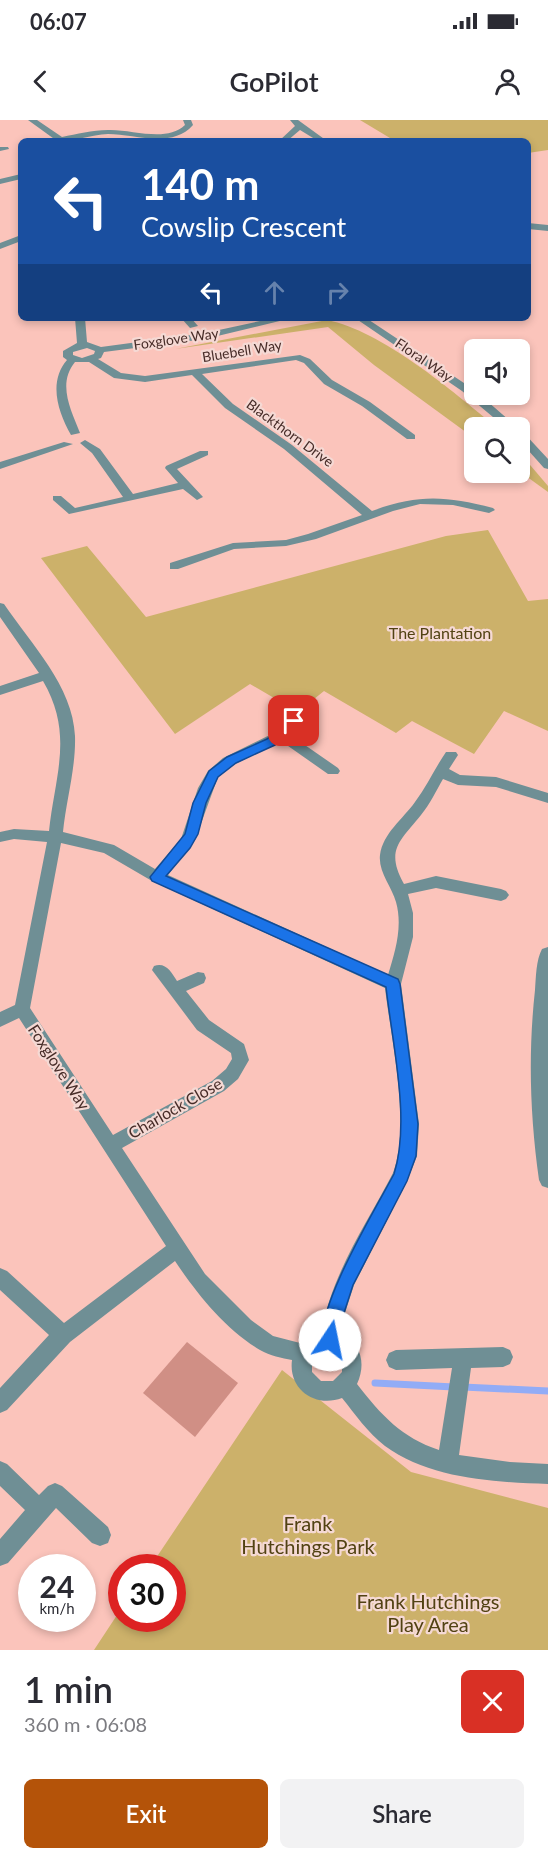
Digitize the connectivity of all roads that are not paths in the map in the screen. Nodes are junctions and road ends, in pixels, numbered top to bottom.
1 (32, 120) edge
2 (187, 120) edge
3 (109, 123) dead end
4 (296, 123) edge
5 (108, 132) junction
6 (58, 138) edge
7 (73, 138) edge
8 (161, 138) edge
9 (285, 138) edge
10 (318, 138) edge
11 (531, 226) edge
12 (548, 228) edge
13 (18, 239) edge
14 (0, 246) edge
15 (80, 321) edge
16 (274, 321) edge
17 (364, 321) edge
18 (82, 345) junction
19 (100, 350) junction
20 (72, 360) junction
21 (92, 360) junction
22 (196, 373) junction
23 (500, 417) edge
24 (75, 433) junction
25 (411, 437) dead end
26 (86, 443) junction
27 (68, 444) junction
28 (530, 446) edge
29 (204, 453) dead end
30 (0, 466) edge
31 (548, 466) edge
32 (185, 485) junction
33 (197, 497) dead end
34 (57, 498) dead end
35 (130, 498) junction
36 (489, 510) dead end
37 (369, 515) junction
38 (174, 566) dead end
39 (0, 607) edge
40 (46, 675) junction
41 (0, 691) edge
42 (294, 721) dead end
43 (281, 735) junction
44 (451, 755) dead end
45 (333, 771) dead end
46 (440, 771) junction
47 (548, 798) edge
48 (0, 837) edge
49 (57, 837) junction
50 (157, 877) junction
51 (399, 891) junction
52 (501, 895) dead end
53 (548, 953) edge
54 (160, 970) dead end
55 (198, 978) dead end
56 (393, 984) junction
57 (175, 989) junction
58 (22, 1009) junction
59 (0, 1020) edge
60 (110, 1146) junction
61 (548, 1180) edge
62 (177, 1250) junction
63 (0, 1277) edge
64 (63, 1335) junction
65 (330, 1340) junction
66 (303, 1354) junction
67 (503, 1357) dead end
68 (396, 1360) dead end
69 (461, 1374) junction
70 (345, 1385) junction
71 (0, 1403) edge
72 (448, 1461) junction
73 (0, 1471) edge
74 (548, 1474) edge
75 (40, 1510) junction
76 (100, 1535) dead end
77 (0, 1555) edge

1 - 6 street
2 - 8 street
3 - 5 street
4 - 9 street
4 - 10 street
5 - 7 street
5 - 8 street
11 - 12 street
13 - 14 street
15 - 18 street
16 - 19 street, Foxglove Way
17 - 23 street, Floral Way
18 - 19 street
18 - 20 street
19 - 21 street
20 - 21 street
20 - 24 street
21 - 22 street, Bluebell Way
22 - 25 street, Bluebell Way
22 - 37 street, Blackthorn Drive
24 - 26 street
24 - 27 street
26 - 27 street
26 - 35 street
27 - 30 street
28 - 31 street
29 - 32 street
32 - 33 street
32 - 35 street
34 - 35 street
36 - 37 street
37 - 38 street
39 - 40 street, Foxglove Way
40 - 41 street
40 - 49 street, Foxglove Way
42 - 43 street
43 - 45 street
43 - 50 street
44 - 46 street
46 - 47 street
46 - 51 street
48 - 49 street
49 - 50 street
49 - 58 street, Foxglove Way
50 - 56 street
51 - 52 street
51 - 56 street
53 - 61 street
54 - 57 street, Charlock Close
55 - 57 street
56 - 65 street
57 - 60 street, Charlock Close
58 - 59 street
58 - 60 street, Foxglove Way
60 - 62 street, Foxglove Way
62 - 64 street
62 - 66 street, Foxglove Way
63 - 64 street
64 - 71 street
65 - 66 street
65 - 70 street
66 - 70 street
67 - 69 street
68 - 69 street
69 - 72 street
70 - 72 street
72 - 74 street
73 - 75 street
75 - 76 street
75 - 77 street

